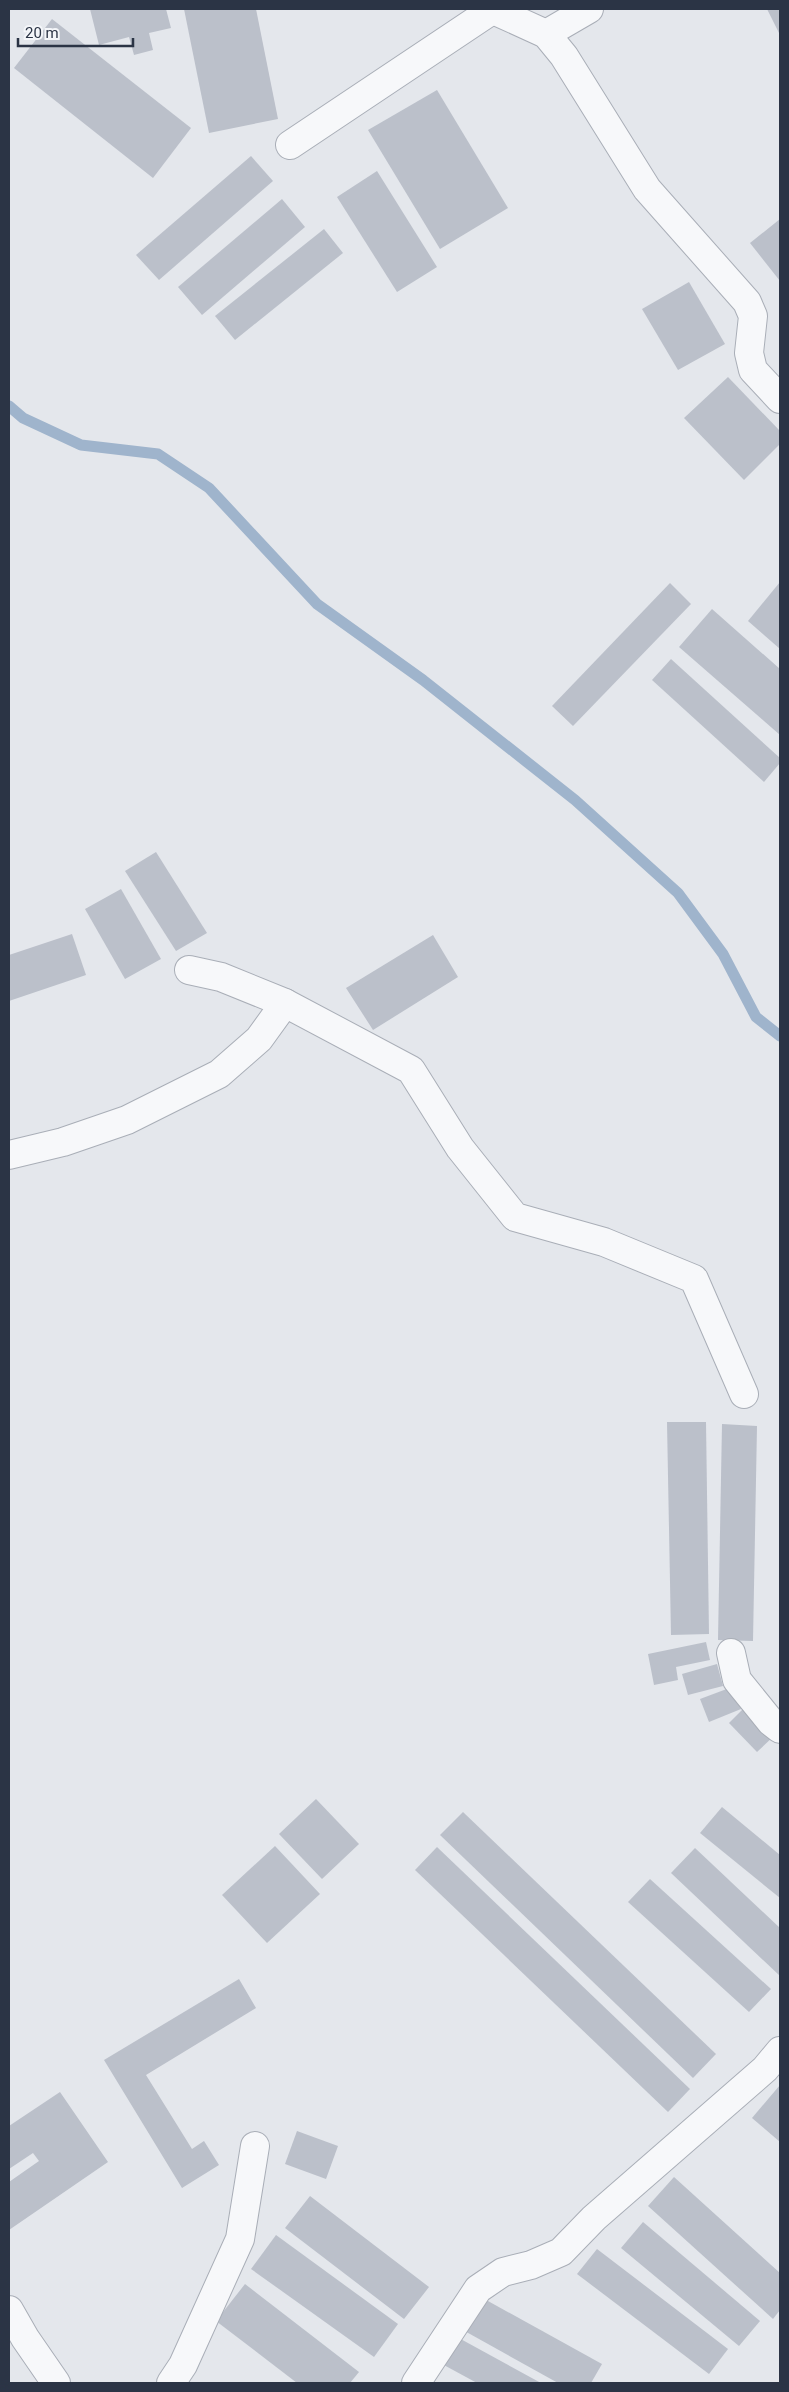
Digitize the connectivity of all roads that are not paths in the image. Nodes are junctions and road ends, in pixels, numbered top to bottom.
1 (492, 9) edge
2 (589, 9) edge
3 (546, 34) junction
4 (290, 145) dead end
5 (780, 399) edge
6 (189, 970) dead end
7 (285, 1003) junction
8 (9, 1154) edge
9 (744, 1394) dead end
10 (730, 1653) dead end
11 (780, 1729) edge
12 (780, 2051) edge
13 (255, 2146) dead end
14 (9, 2310) edge
15 (56, 2383) edge
16 (171, 2383) edge
17 (416, 2383) edge

1 - 3 street
1 - 4 street
2 - 3 street
3 - 5 street
6 - 7 street
7 - 8 street
7 - 9 street
10 - 11 street
12 - 17 street
13 - 16 street
14 - 15 street

